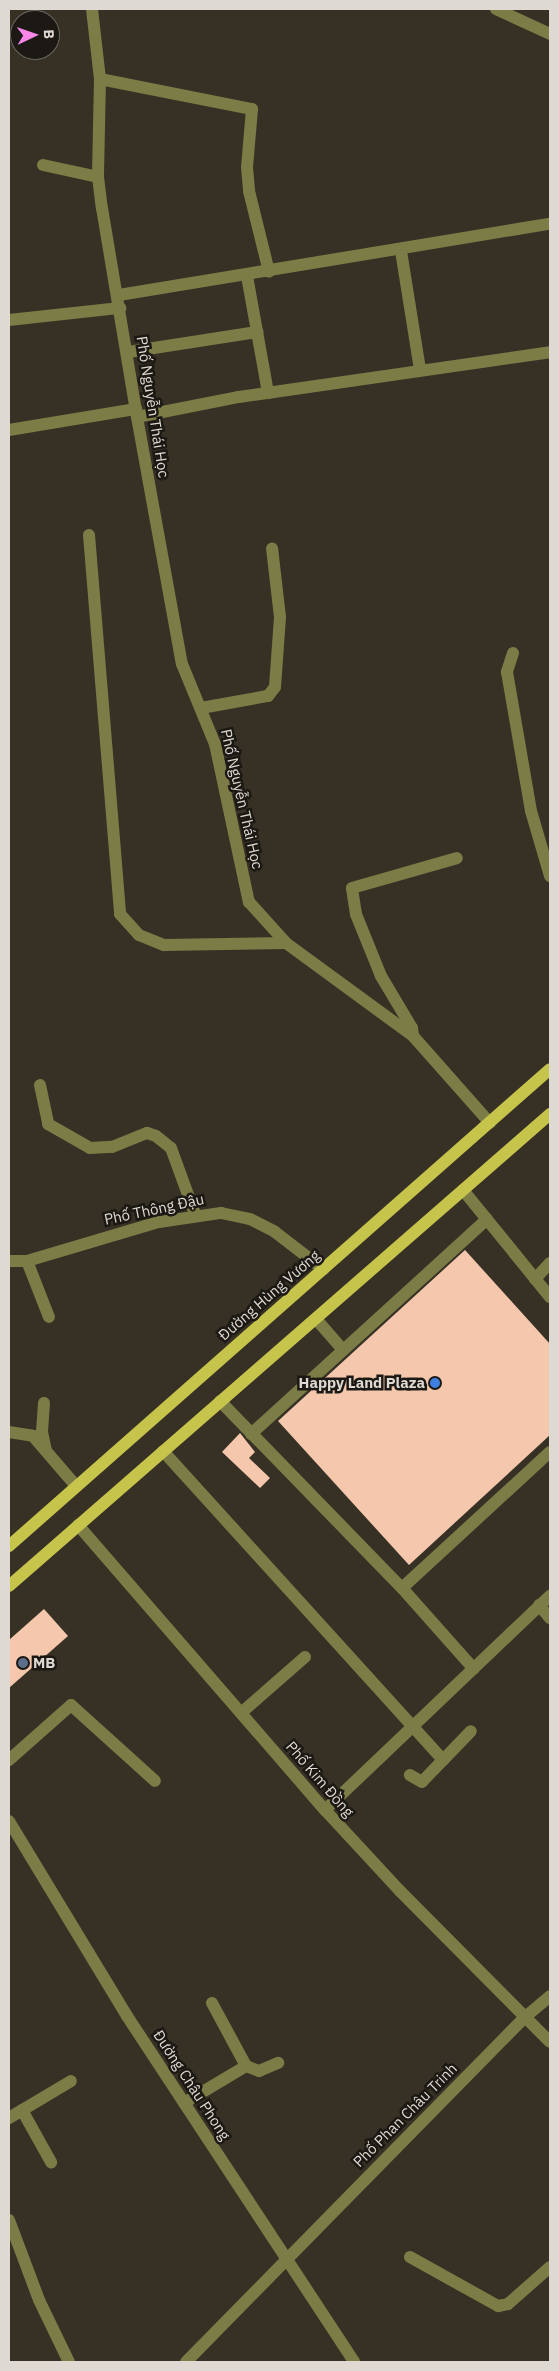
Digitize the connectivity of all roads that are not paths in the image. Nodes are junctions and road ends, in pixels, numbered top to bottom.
1 (92, 9) edge
2 (496, 9) edge
3 (550, 34) edge
4 (100, 79) junction
5 (43, 165) dead end
6 (98, 177) junction
7 (550, 224) edge
8 (402, 251) junction
9 (270, 272) junction
10 (246, 276) junction
11 (119, 302) junction
12 (9, 320) edge
13 (257, 332) junction
14 (128, 352) junction
15 (550, 352) edge
16 (420, 370) junction
17 (268, 393) junction
18 (137, 413) junction
19 (9, 430) edge
20 (89, 535) dead end
21 (272, 548) dead end
22 (513, 652) dead end
23 (200, 708) junction
24 (457, 858) dead end
25 (550, 876) edge
26 (286, 943) junction
27 (413, 1036) junction
28 (550, 1069) edge
29 (40, 1085) dead end
30 (550, 1114) edge
31 (490, 1124) junction
32 (463, 1190) junction
33 (195, 1214) junction
34 (488, 1219) junction
35 (27, 1260) junction
36 (9, 1261) edge
37 (550, 1264) edge
38 (323, 1269) junction
39 (535, 1279) junction
40 (550, 1297) edge
41 (49, 1317) dead end
42 (316, 1319) junction
43 (343, 1350) junction
44 (220, 1401) junction
45 (44, 1403) dead end
46 (9, 1432) edge
47 (251, 1434) junction
48 (163, 1451) junction
49 (550, 1452) edge
50 (47, 1453) junction
51 (76, 1486) junction
52 (78, 1525) junction
53 (9, 1546) edge
54 (9, 1586) edge
55 (402, 1588) junction
56 (550, 1596) edge
57 (539, 1605) junction
58 (550, 1618) edge
59 (305, 1657) dead end
60 (474, 1669) junction
61 (241, 1713) junction
62 (413, 1728) junction
63 (471, 1731) dead end
64 (9, 1760) edge
65 (443, 1760) junction
66 (410, 1775) dead end
67 (155, 1781) dead end
68 (325, 1810) junction
69 (9, 1821) edge
70 (550, 1996) edge
71 (212, 2003) dead end
72 (524, 2018) junction
73 (550, 2042) edge
74 (278, 2063) dead end
75 (246, 2066) junction
76 (71, 2081) dead end
77 (184, 2103) junction
78 (22, 2110) junction
79 (9, 2118) edge
80 (51, 2162) dead end
81 (9, 2220) edge
82 (410, 2257) dead end
83 (286, 2259) junction
84 (550, 2267) edge
85 (69, 2362) edge
86 (186, 2362) edge
87 (354, 2362) edge

1 - 4 street, Phố Nguyễn Thái Học
2 - 3 street
4 - 6 street, Phố Nguyễn Thái Học
4 - 9 street
5 - 6 street
6 - 11 street, Phố Nguyễn Thái Học
7 - 8 street
8 - 9 street
8 - 16 street
9 - 10 street
10 - 11 street
10 - 13 street
11 - 12 street
11 - 14 street, Phố Nguyễn Thái Học
13 - 14 street
13 - 17 street
14 - 18 street, Phố Nguyễn Thái Học
15 - 16 street
16 - 17 street
17 - 18 street
18 - 19 street
18 - 23 street, Phố Nguyễn Thái Học
20 - 26 street
21 - 23 street
22 - 25 street
23 - 26 street, Phố Nguyễn Thái Học
24 - 27 street
26 - 27 street, Phố Nguyễn Thái Học
27 - 31 street, Phố Nguyễn Thái Học
28 - 31 main road, Đường Hùng Vương
29 - 33 street
30 - 32 main road
31 - 38 main road, Đường Hùng Vương
32 - 34 street
32 - 42 main road
33 - 35 street, Phố Thông Đậu
33 - 38 street, Phố Thông Đậu
34 - 39 street
34 - 43 street
35 - 36 street, Phố Thông Đậu
35 - 41 street
37 - 39 street
38 - 51 main road, Đường Hùng Vương
39 - 40 street
42 - 43 street
42 - 44 main road
43 - 47 street
44 - 47 street
44 - 48 main road
45 - 50 street
46 - 50 street
47 - 55 street
48 - 52 main road
48 - 62 street
49 - 55 street
50 - 51 street
51 - 53 main road, Đường Hùng Vương
52 - 54 main road
52 - 61 street, Phố Kim Đồng
55 - 60 street
56 - 57 street
57 - 58 street
57 - 60 street
59 - 61 street
60 - 62 street
61 - 68 street, Phố Kim Đồng
62 - 65 street
62 - 68 street
63 - 65 street
64 - 67 street
65 - 66 street
68 - 72 street, Phố Kim Đồng
69 - 77 street, Đường Châu Phong
70 - 72 street, Phố Phan Châu Trinh
71 - 75 street
72 - 73 street, Phố Kim Đồng
72 - 83 street, Phố Phan Châu Trinh
74 - 75 street
75 - 77 street
76 - 78 street
77 - 83 street, Đường Châu Phong
78 - 79 street
78 - 80 street
81 - 85 street
82 - 84 street
83 - 86 street, Phố Phan Châu Trinh
83 - 87 street, Đường Châu Phong

